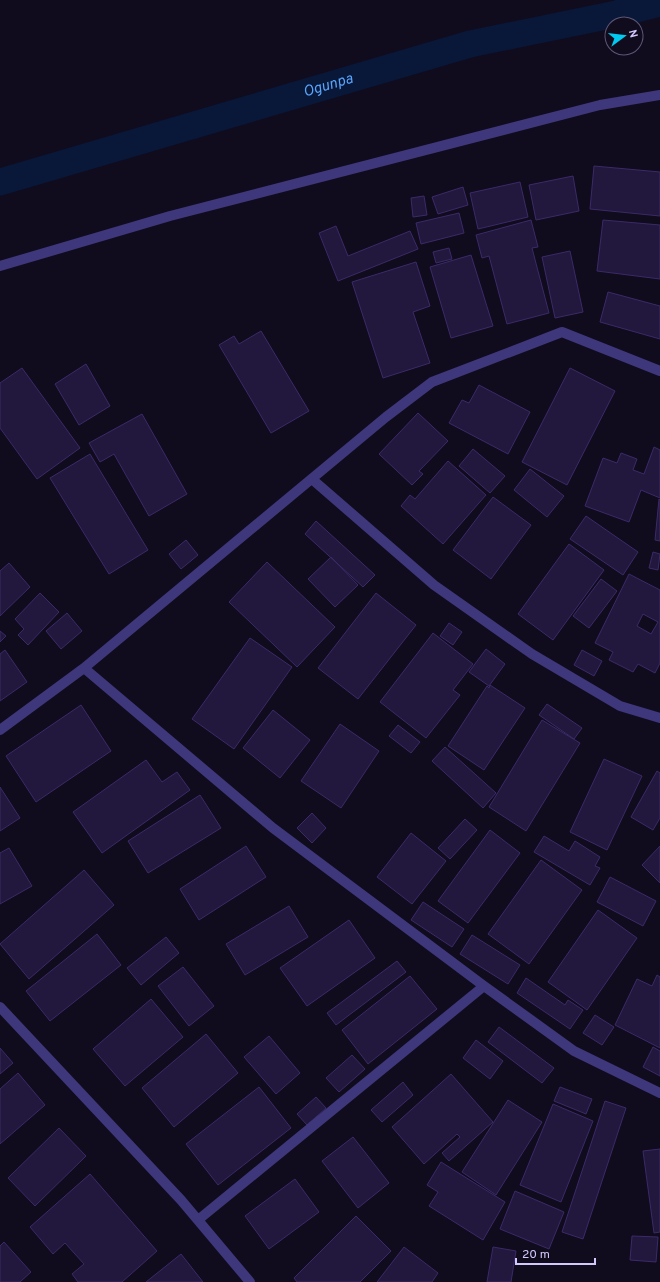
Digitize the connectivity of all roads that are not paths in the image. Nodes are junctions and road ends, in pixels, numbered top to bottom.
1 (660, 95) edge
2 (0, 266) edge
3 (660, 371) edge
4 (313, 480) junction
5 (84, 668) junction
6 (660, 718) edge
7 (0, 730) edge
8 (484, 986) junction
9 (0, 1007) edge
10 (660, 1093) edge
11 (198, 1220) junction
12 (250, 1282) edge

1 - 2 street
3 - 4 street
4 - 5 street
4 - 6 street
5 - 7 street
5 - 8 street
8 - 10 street
8 - 11 street
9 - 11 street
11 - 12 street

